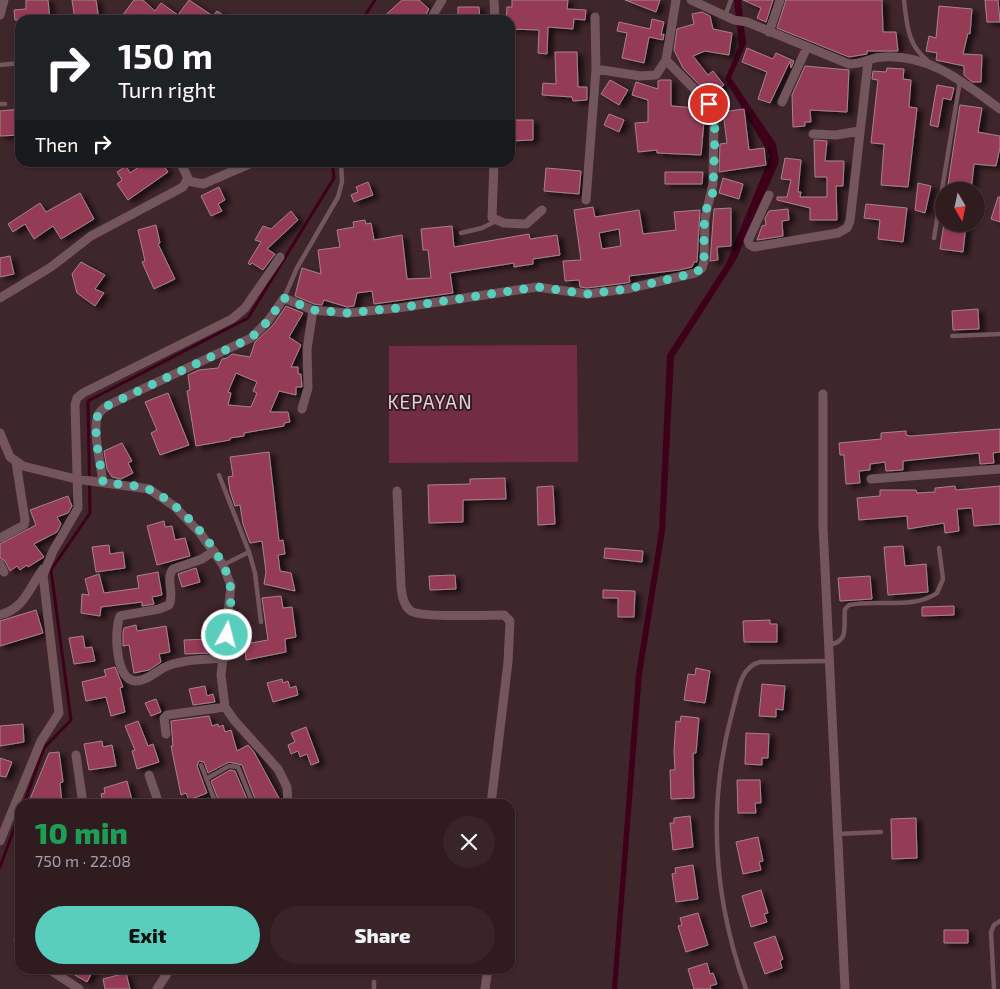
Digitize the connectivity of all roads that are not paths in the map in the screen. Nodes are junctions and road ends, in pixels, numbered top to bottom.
1 (4, 0) edge
2 (442, 0) edge
3 (494, 0) edge
4 (676, 0) edge
5 (691, 0) edge
6 (730, 0) edge
7 (780, 0) edge
8 (904, 0) edge
9 (0, 15) edge
10 (433, 15) edge
11 (495, 15) edge
12 (595, 16) dead end
13 (725, 16) junction
14 (768, 32) junction
15 (807, 47) junction
16 (666, 60) junction
17 (868, 62) junction
18 (15, 64) edge
19 (932, 64) junction
20 (0, 65) edge
21 (596, 69) junction
22 (960, 80) junction
23 (782, 102) dead end
24 (1000, 109) edge
25 (859, 131) junction
26 (812, 134) dead end
27 (182, 167) edge
28 (242, 167) edge
29 (341, 167) edge
30 (494, 167) edge
31 (188, 181) junction
32 (768, 195) dead end
33 (586, 200) dead end
34 (542, 210) dead end
35 (496, 221) junction
36 (461, 233) dead end
37 (934, 238) dead end
38 (280, 257) dead end
39 (0, 298) edge
40 (284, 298) junction
41 (313, 310) junction
42 (1000, 334) edge
43 (952, 336) dead end
44 (824, 394) dead end
45 (302, 409) dead end
46 (0, 433) edge
47 (16, 462) junction
48 (1000, 469) edge
49 (219, 475) dead end
50 (78, 479) junction
51 (871, 479) dead end
52 (100, 482) junction
53 (397, 490) dead end
54 (0, 538) edge
55 (939, 548) dead end
56 (214, 551) junction
57 (249, 552) junction
58 (223, 565) junction
59 (45, 567) junction
60 (0, 615) edge
61 (261, 622) dead end
62 (829, 645) junction
63 (223, 658) junction
64 (829, 661) junction
65 (225, 707) junction
66 (166, 734) dead end
67 (76, 755) dead end
68 (201, 765) dead end
69 (149, 776) dead end
70 (206, 779) junction
71 (17, 799) edge
72 (83, 799) edge
73 (157, 799) edge
74 (214, 799) edge
75 (251, 799) edge
76 (288, 799) edge
77 (492, 799) edge
78 (15, 804) edge
79 (882, 832) dead end
80 (838, 834) junction
81 (0, 841) edge
82 (1000, 921) edge
83 (56, 974) edge
84 (167, 974) edge
85 (487, 974) edge
86 (374, 982) dead end
87 (79, 989) edge
88 (157, 989) edge
89 (374, 989) edge
90 (485, 989) edge
91 (746, 989) edge
92 (844, 989) edge
93 (994, 989) edge

1 - 9 street
2 - 10 street
3 - 11 street
4 - 16 street
5 - 13 street
6 - 13 lane
7 - 14 street
8 - 19 lane
12 - 21 street
13 - 14 street
14 - 15 street
15 - 17 street
15 - 23 street
16 - 21 street
16 - 41 street
17 - 19 street
17 - 25 street
18 - 20 lane
19 - 22 street
21 - 33 street
22 - 24 street
22 - 37 lane
25 - 26 street
25 - 32 street
27 - 31 street
28 - 31 street
29 - 40 lane
30 - 35 street
31 - 39 street
34 - 35 street
35 - 36 lane
38 - 50 street
40 - 41 street
40 - 52 street
41 - 45 street
42 - 43 lane
44 - 62 street
46 - 47 street
47 - 50 street
47 - 54 street
48 - 51 street
49 - 57 lane
50 - 52 street
50 - 59 street
52 - 56 street
53 - 77 street
55 - 62 lane
56 - 58 street
56 - 63 street
57 - 58 lane
57 - 61 lane
58 - 63 street
59 - 60 street
59 - 71 street
62 - 64 street
63 - 65 street
64 - 80 street
64 - 91 lane
65 - 66 street
65 - 76 street
67 - 72 street
68 - 70 lane
69 - 73 street
70 - 74 lane
70 - 75 lane
78 - 81 street
79 - 80 lane
80 - 92 street
82 - 93 lane
83 - 87 street
84 - 88 street
85 - 90 street
86 - 89 lane

